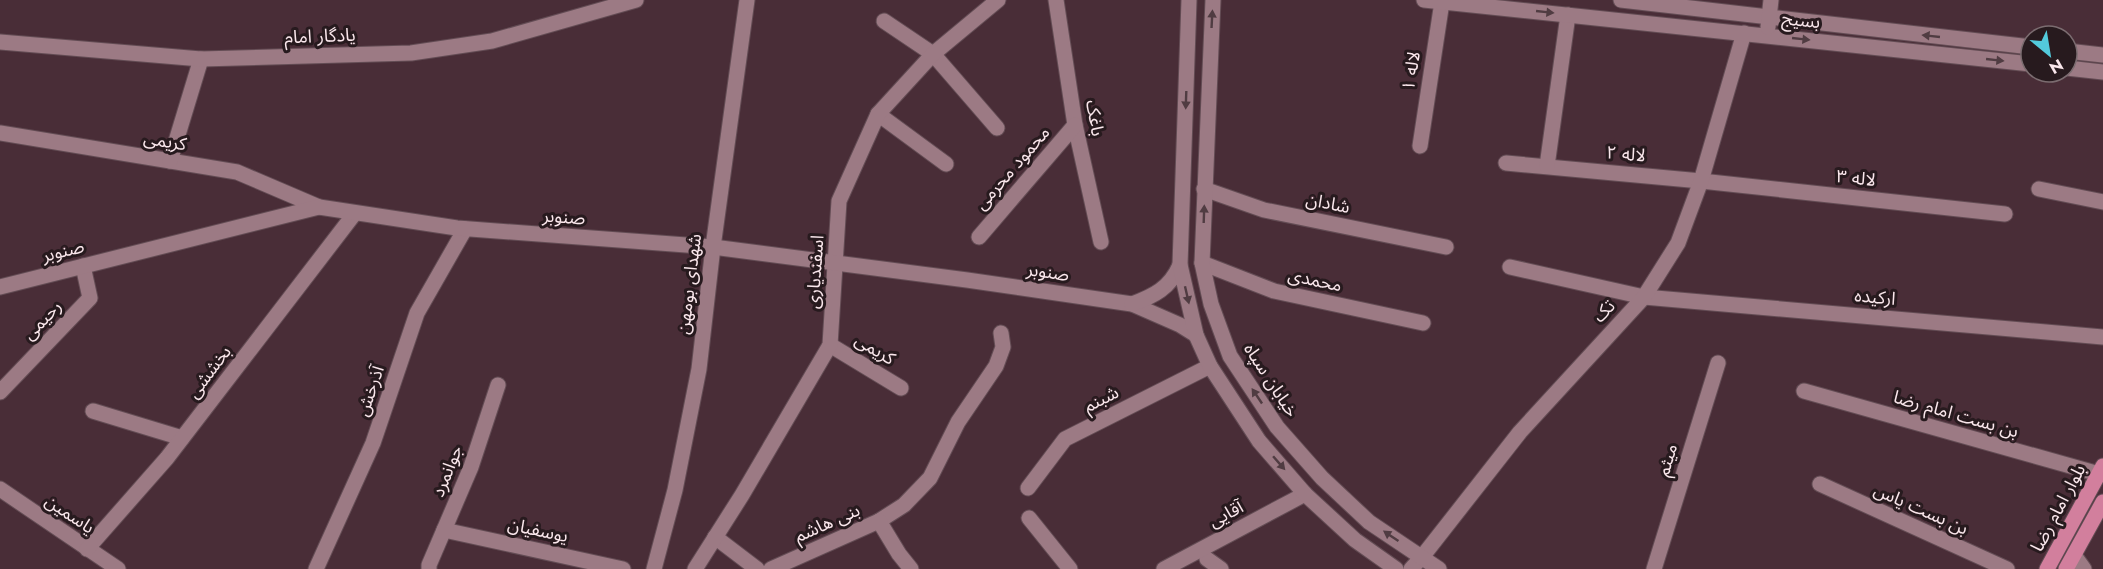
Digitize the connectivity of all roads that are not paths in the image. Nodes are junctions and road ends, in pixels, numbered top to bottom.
1 (636, 0) edge
2 (747, 0) edge
3 (998, 0) edge
4 (1056, 0) edge
5 (1189, 0) edge
6 (1212, 0) edge
7 (1424, 0) edge
8 (1621, 0) edge
9 (1771, 0) edge
10 (1442, 2) junction
11 (1747, 7) edge
12 (1568, 15) junction
13 (1769, 18) junction
14 (884, 21) dead end
15 (1744, 33) junction
16 (1767, 36) junction
17 (0, 42) edge
18 (2019, 46) edge
19 (2079, 52) edge
20 (933, 54) junction
21 (2103, 55) edge
22 (201, 59) junction
23 (2019, 63) edge
24 (2079, 69) edge
25 (2103, 72) edge
26 (878, 114) junction
27 (1076, 125) junction
28 (997, 128) dead end
29 (0, 133) edge
30 (1420, 146) dead end
31 (170, 162) junction
32 (1506, 163) dead end
33 (946, 164) dead end
34 (1547, 166) junction
35 (1701, 181) junction
36 (1204, 189) junction
37 (2039, 189) dead end
38 (2103, 202) edge
39 (319, 207) junction
40 (356, 213) junction
41 (2005, 214) dead end
42 (465, 229) junction
43 (979, 237) dead end
44 (1101, 242) dead end
45 (713, 247) junction
46 (1446, 247) dead end
47 (835, 263) junction
48 (1202, 263) junction
49 (1180, 265) junction
50 (83, 266) junction
51 (1510, 267) dead end
52 (0, 287) edge
53 (1644, 297) junction
54 (1132, 304) junction
55 (1423, 323) dead end
56 (1001, 333) dead end
57 (1196, 336) junction
58 (2103, 337) edge
59 (830, 345) junction
60 (1718, 363) dead end
61 (1210, 366) junction
62 (498, 385) dead end
63 (901, 388) dead end
64 (1804, 391) dead end
65 (0, 392) edge
66 (93, 411) dead end
67 (182, 438) junction
68 (2101, 470) edge
69 (1820, 484) dead end
70 (1028, 488) dead end
71 (0, 489) edge
72 (1305, 494) junction
73 (2103, 502) edge
74 (1029, 518) dead end
75 (879, 521) junction
76 (2080, 526) junction
77 (444, 530) junction
78 (715, 537) junction
79 (87, 549) junction
80 (2073, 555) junction
81 (1422, 557) junction
82 (1208, 558) dead end
83 (118, 569) edge
84 (316, 569) edge
85 (429, 569) edge
86 (623, 569) edge
87 (654, 569) edge
88 (695, 569) edge
89 (758, 569) edge
90 (771, 569) edge
91 (911, 569) edge
92 (1070, 569) edge
93 (1164, 569) edge
94 (1221, 569) edge
95 (1396, 569) edge
96 (1411, 569) edge
97 (1439, 569) edge
98 (1654, 569) edge
99 (2007, 569) edge
100 (2048, 569) edge
101 (2066, 569) edge
102 (2084, 569) edge

1 - 22 street, یادگار امام
2 - 45 street, شهدای بومهن
3 - 20 street, اسفندیاری
4 - 27 street, باغک
5 -> 49 street
36 -> 6 street, خیابان سپاه
7 - 10 street, بسیج
8 - 11 street, بسیج
9 - 13 street
10 -> 12 street, بسیج
10 - 30 street, لاله ۱
11 - 13 street, بسیج
11 - 15 street, تک
12 - 15 street, بسیج
12 - 34 street
13 - 16 street
18 -> 13 street, بسیج
14 - 20 street
15 - 16 street, بسیج
15 - 35 street, تک
16 -> 23 street, بسیج
17 - 22 street, یادگار امام
19 - 21 street
20 - 26 street, اسفندیاری
20 - 28 street
22 - 31 street
24 - 25 street
26 - 33 street
26 - 47 street, اسفندیاری
27 - 43 street, محمود محرمی
27 - 44 street, باغک
29 - 31 street, کریمی
31 - 39 street, کریمی
32 - 34 street, لاله ۲
34 - 35 street, لاله ۲
35 - 41 street, لاله ۳
35 - 53 street, تک
36 - 46 street, شادان
48 -> 36 street, خیابان سپاه
37 - 38 street
39 - 40 street, صنوبر
39 - 50 street, صنوبر
40 - 42 street, صنوبر
40 - 67 street, بخششی
42 - 45 street, صنوبر
42 - 84 street, آذرخش
45 - 47 street, صنوبر
45 - 87 street, شهدای بومهن
47 - 54 street, صنوبر
47 - 59 street, اسفندیاری
48 - 55 street, محمدی
81 -> 48 street, خیابان سپاه
49 - 54 street
49 -> 57 street
50 - 52 street, صنوبر
50 - 65 street, رحیمی
51 - 53 street, ارکیده
53 - 58 street, ارکیده
53 - 81 street, تک
54 - 57 street, صنوبر
56 - 75 street
57 - 61 street
59 - 63 street, کریمی
59 - 78 street, اسفندیاری
60 - 98 street, میثم
61 - 70 street, شبنم
61 -> 72 street
62 - 77 street, جوانمرد
64 - 68 street, بن بست امام رضا
66 - 67 street
67 - 79 street, بخششی
68 - 76 main road, بلوار امام رضا
69 - 99 street, بن بست یاس
71 - 79 street, یاسمین
72 - 93 street, آقایی
72 - 95 street
73 - 76 main road, بلوار امام رضا
74 - 92 street
75 - 90 street, بنی هاشم
75 - 91 street, بنی هاشم
76 - 80 main road, بلوار امام رضا
76 - 100 main road, بلوار امام رضا
77 - 85 street, جوانمرد
77 - 86 street, یوسفیان
78 - 88 street, اسفندیاری
78 - 89 street
79 - 83 street, یاسمین
80 - 101 main road, بلوار امام رضا
80 - 102 street
81 - 96 street, تک
81 - 97 street, خیابان سپاه
82 - 94 street

